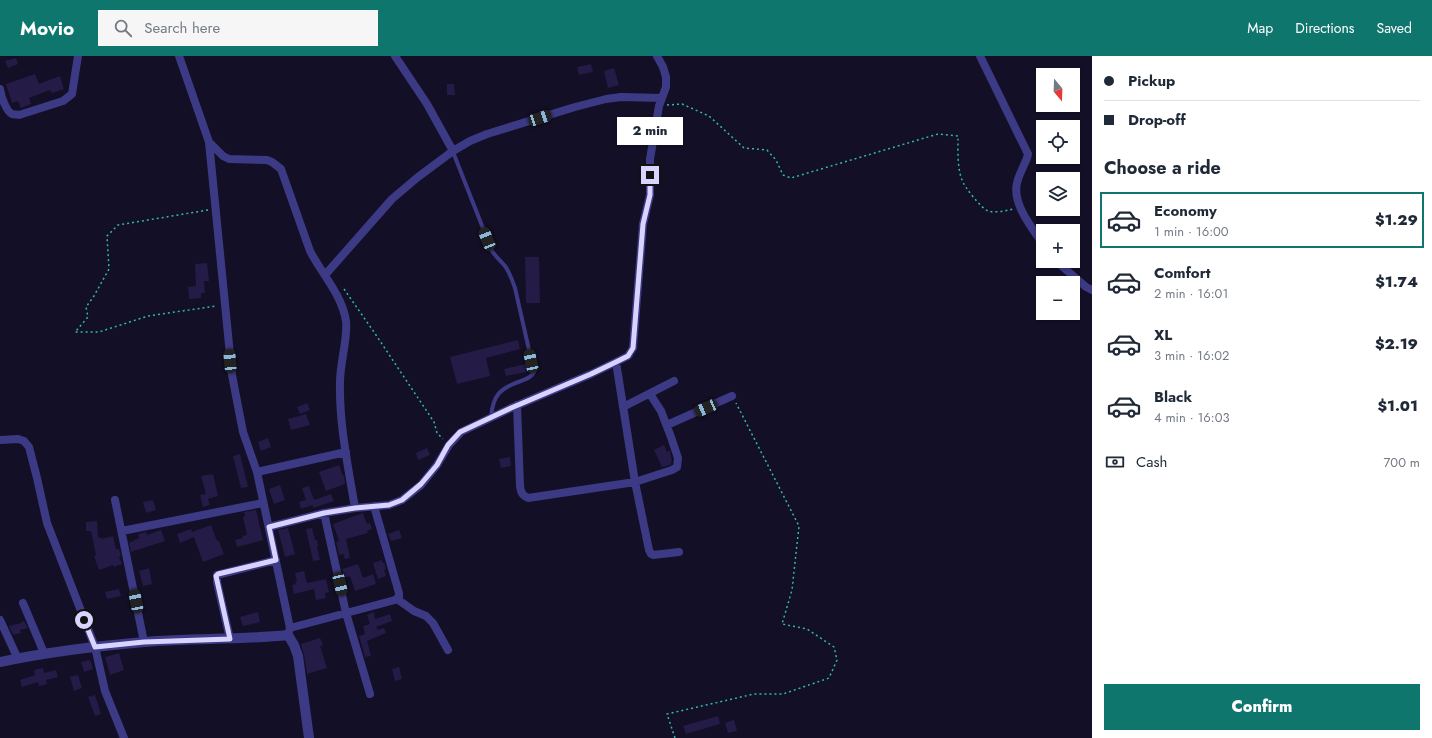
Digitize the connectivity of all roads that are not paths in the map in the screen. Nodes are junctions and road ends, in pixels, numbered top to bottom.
1 (78, 56) edge
2 (179, 56) edge
3 (395, 56) edge
4 (657, 56) edge
5 (980, 56) edge
6 (0, 89) edge
7 (661, 102) junction
8 (209, 142) junction
9 (453, 151) junction
10 (1036, 233) edge
11 (1064, 268) edge
12 (325, 275) junction
13 (1092, 290) edge
14 (616, 362) junction
15 (674, 381) dead end
16 (650, 394) junction
17 (732, 396) road end
18 (517, 405) junction
19 (623, 407) junction
20 (491, 418) junction
21 (667, 424) junction
22 (0, 440) edge
23 (346, 452) junction
24 (257, 472) junction
25 (635, 482) junction
26 (115, 500) dead end
27 (263, 503) junction
28 (374, 506) junction
29 (355, 508) junction
30 (324, 513) junction
31 (269, 527) junction
32 (122, 531) junction
33 (679, 552) dead end
34 (276, 560) junction
35 (397, 599) junction
36 (23, 603) dead end
37 (346, 613) junction
38 (0, 620) edge
39 (289, 632) junction
40 (230, 639) junction
41 (144, 642) junction
42 (95, 647) junction
43 (448, 650) dead end
44 (44, 653) junction
45 (18, 659) junction
46 (0, 662) edge
47 (370, 694) dead end
48 (124, 738) edge
49 (309, 738) edge

1 - 6 street
2 - 8 street
3 - 9 street
4 - 7 street
5 - 10 street
7 - 9 street
7 - 14 street
8 - 12 street
8 - 24 street
9 - 12 street
9 - 20 lane
11 - 13 street
12 - 23 street
14 - 18 street
14 - 19 street
15 - 16 street
16 - 19 street
16 - 21 street
17 - 21 street
18 - 20 street
18 - 25 street
19 - 25 street
20 - 28 street
21 - 25 street
22 - 42 street
23 - 24 street
23 - 29 street
24 - 27 street
25 - 33 street
26 - 32 street
27 - 31 street
27 - 32 street
28 - 29 street
28 - 35 street
29 - 30 street
30 - 31 street
30 - 37 street
31 - 34 street
32 - 41 street
34 - 39 street
34 - 40 street
35 - 37 street
35 - 43 street
36 - 44 street
37 - 39 street
37 - 47 street
38 - 45 street
39 - 40 street
39 - 49 street
40 - 41 street
41 - 42 street
42 - 44 street
42 - 48 street
44 - 45 street
45 - 46 street

